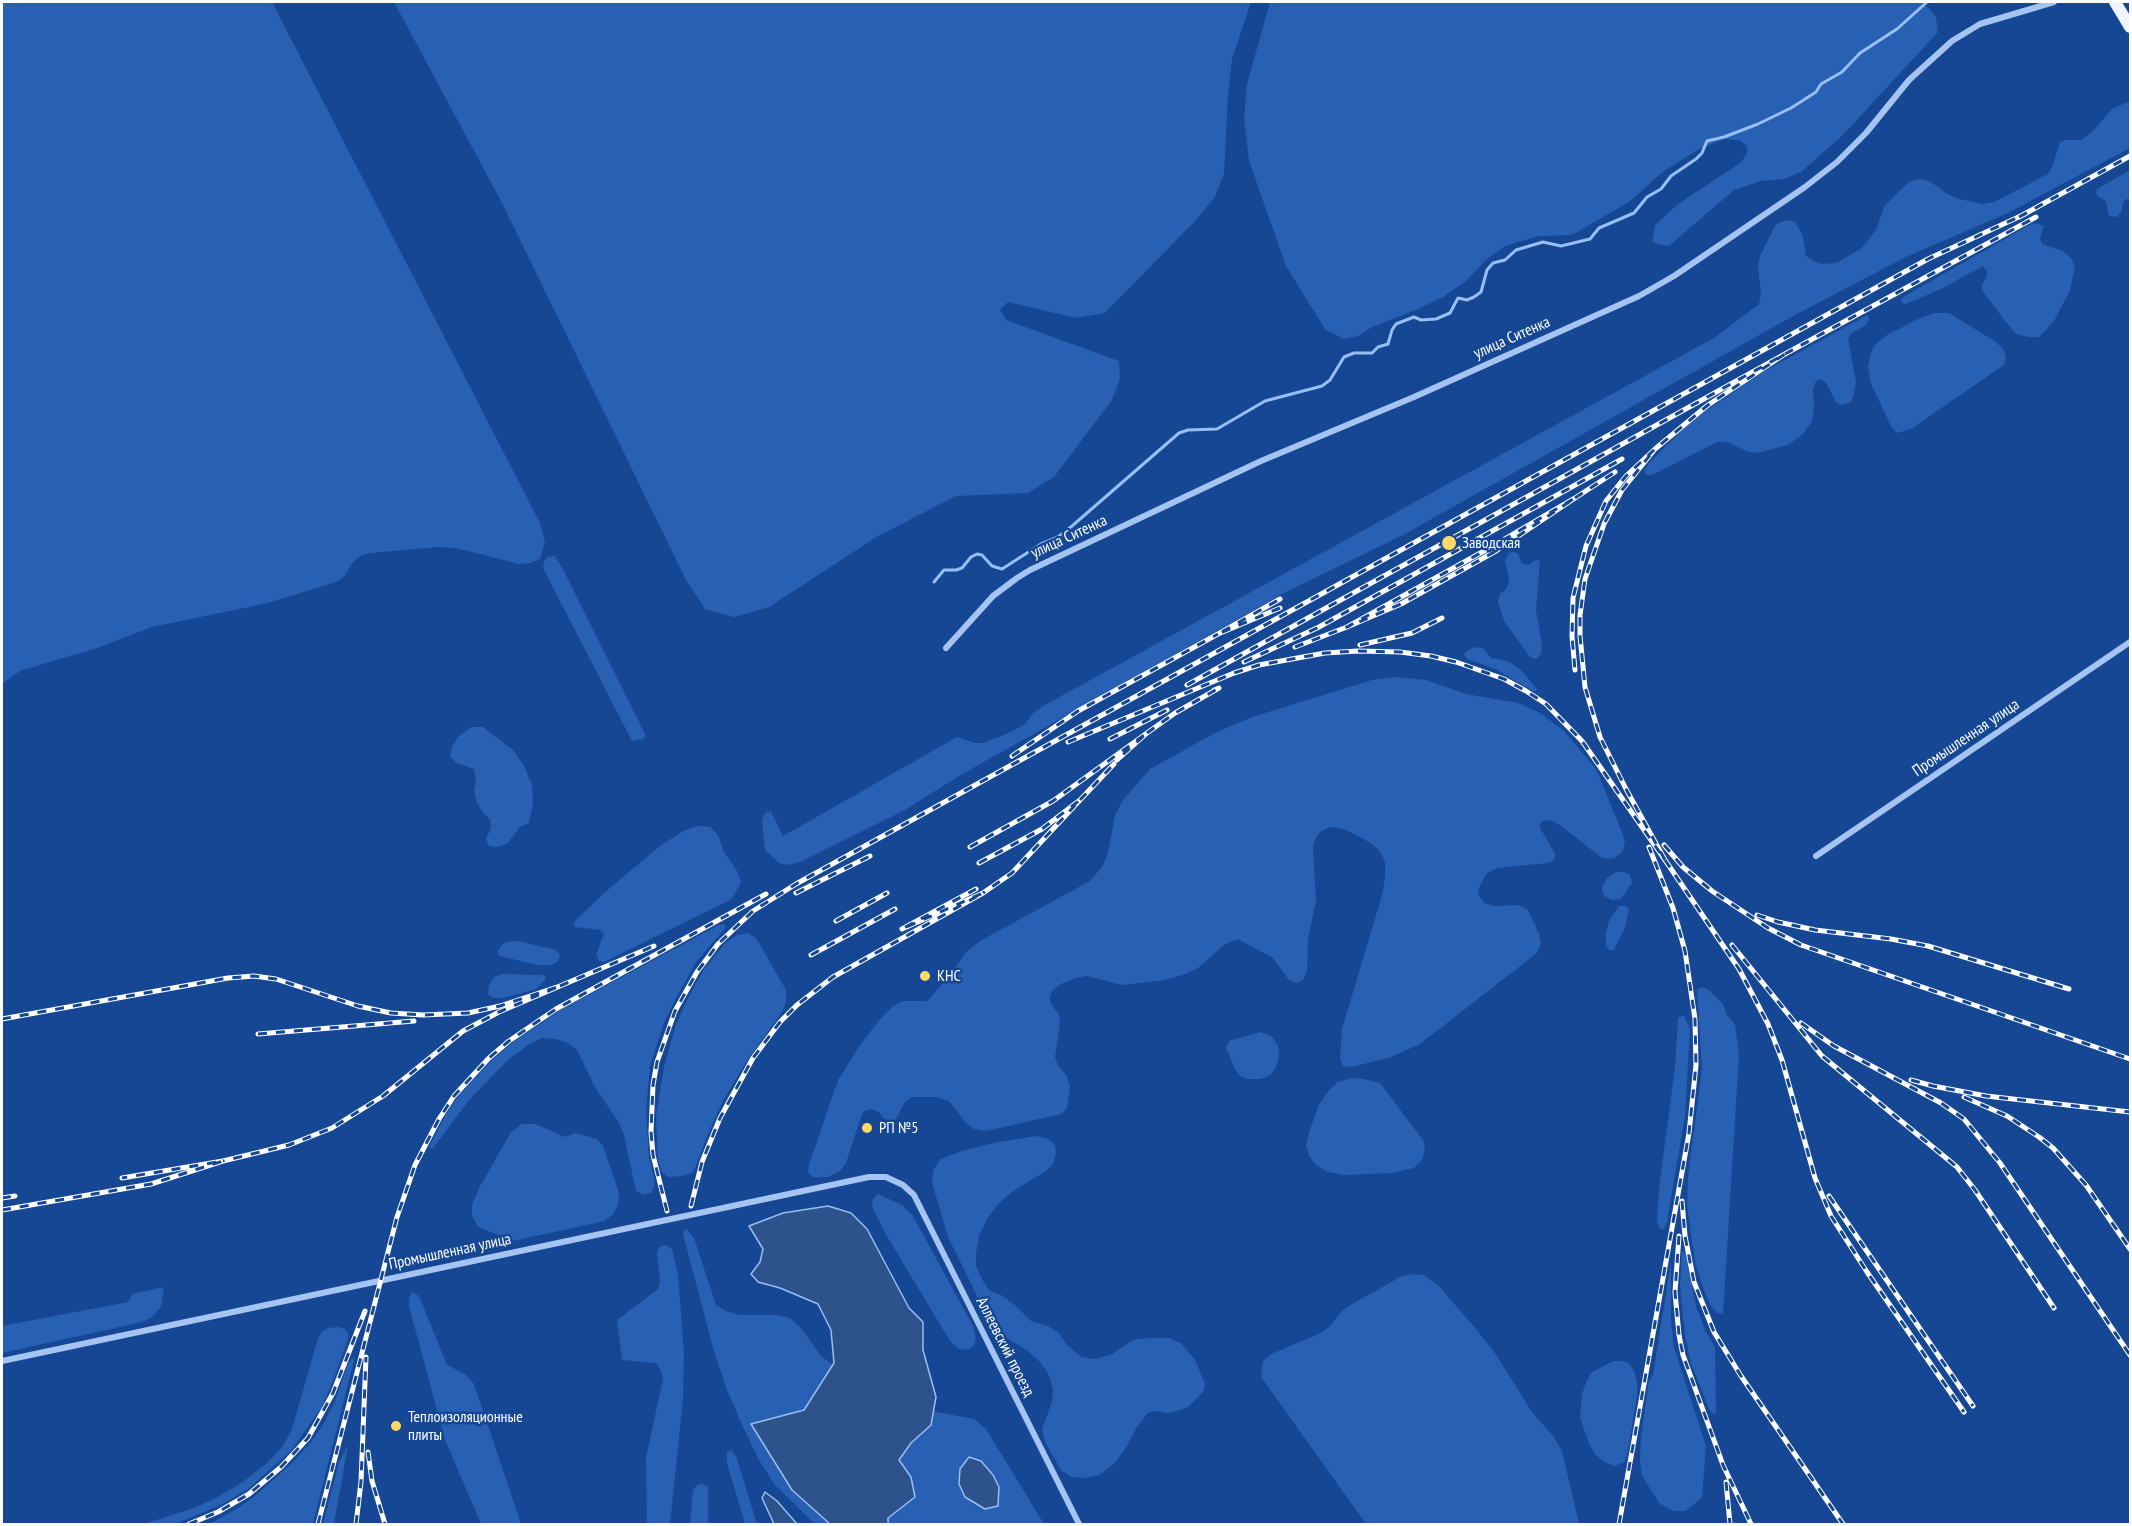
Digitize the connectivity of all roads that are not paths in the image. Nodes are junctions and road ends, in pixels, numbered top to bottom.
1 (2054, 2) edge
2 (2115, 2) edge
3 (2130, 27) edge
4 (2130, 642) edge
5 (946, 648) dead end
6 (1816, 855) dead end
7 (903, 1185) joint
8 (2, 1360) edge
9 (1079, 1524) edge

1 - 5 street, улица Ситенка
2 - 3 main road
4 - 6 street, Промышленная улица
7 - 8 street, Промышленная улица
7 - 9 street, Аллеевский проезд

